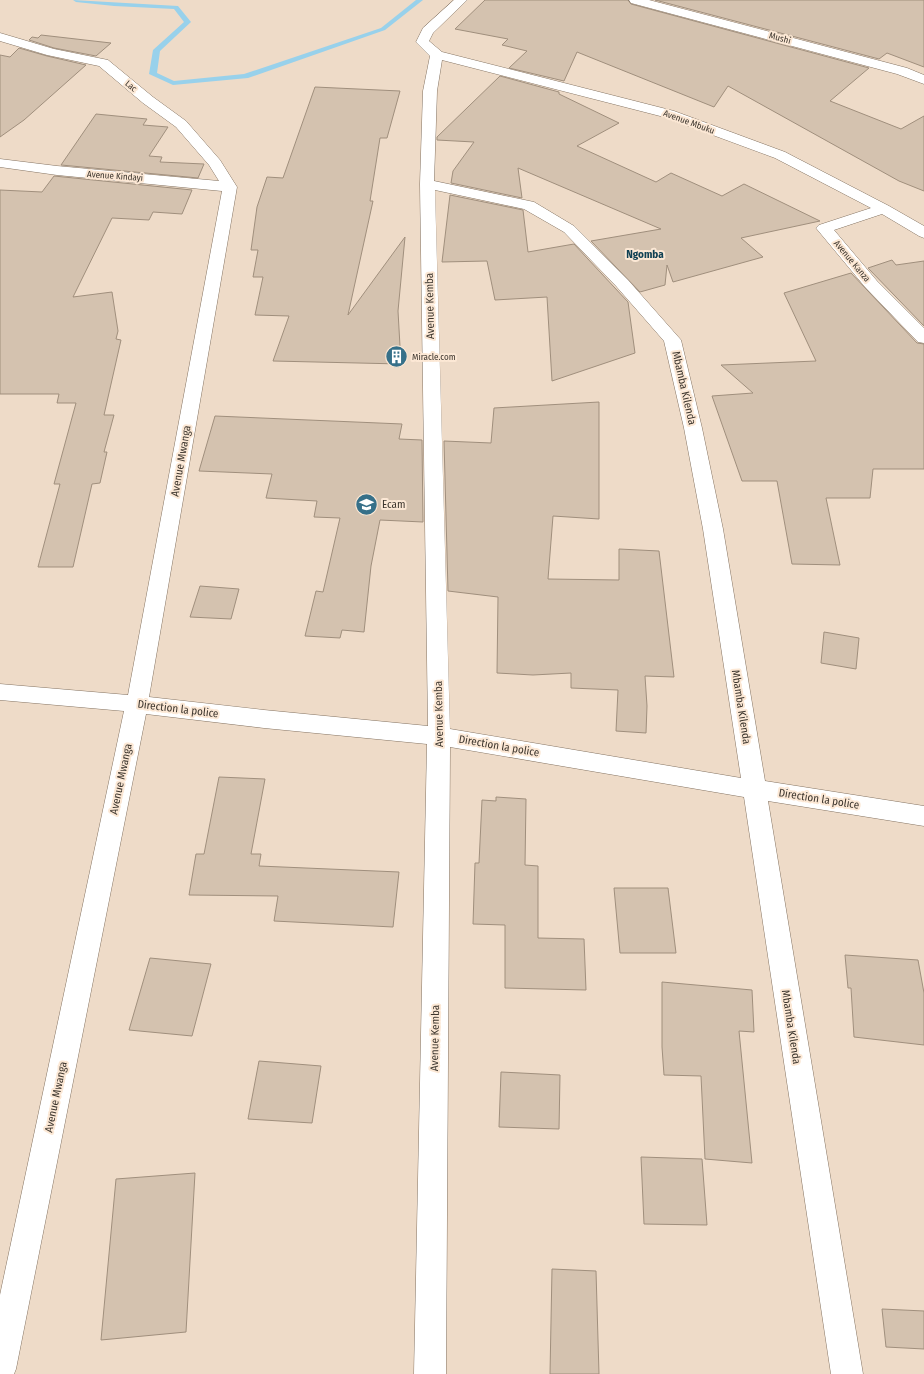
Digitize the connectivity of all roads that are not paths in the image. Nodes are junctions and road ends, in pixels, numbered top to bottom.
1 (461, 0) edge
2 (635, 0) edge
3 (0, 37) edge
4 (437, 55) junction
5 (924, 80) edge
6 (0, 162) edge
7 (427, 184) junction
8 (230, 187) junction
9 (884, 209) junction
10 (924, 233) edge
11 (924, 338) edge
12 (0, 692) edge
13 (136, 704) junction
14 (439, 736) junction
15 (753, 789) junction
16 (924, 816) edge
17 (0, 1369) edge
18 (430, 1374) edge
19 (847, 1374) edge

1 - 4 street
2 - 5 street, Mushi
3 - 8 street, Lac
4 - 7 street, Avenue Kemba
4 - 9 street, Avenue Mbuku
6 - 8 street, Avenue Kindayi
7 - 14 street, Avenue Kemba
7 - 15 street, Mbamba Kilenda
8 - 13 street, Avenue Mwanga
9 - 10 street, Avenue Mbuku
9 - 11 street, Avenue Kanza
12 - 13 street, Direction la police
13 - 14 street, Direction la police
13 - 17 street, Avenue Mwanga
14 - 15 street, Direction la police
14 - 18 street, Avenue Kemba
15 - 16 street, Direction la police
15 - 19 street, Mbamba Kilenda

